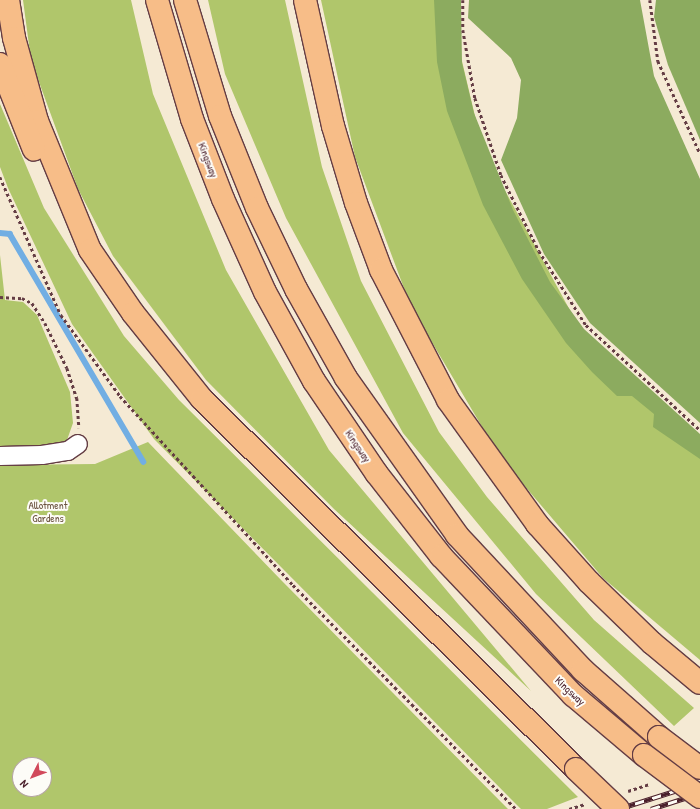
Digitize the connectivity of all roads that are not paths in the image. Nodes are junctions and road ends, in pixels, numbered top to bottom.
1 (8, 0) edge
2 (157, 0) edge
3 (185, 0) edge
4 (305, 0) edge
5 (0, 64) edge
6 (90, 250) junction
7 (78, 444) road end
8 (0, 456) edge
9 (700, 682) edge
10 (700, 768) edge
11 (700, 797) edge
12 (620, 801) edge

1 - 6 highway
2 - 11 highway, Kingsway, bridge
3 - 10 highway, bridge
4 - 9 highway
5 - 6 highway
6 - 12 highway, bridge
7 - 8 street

